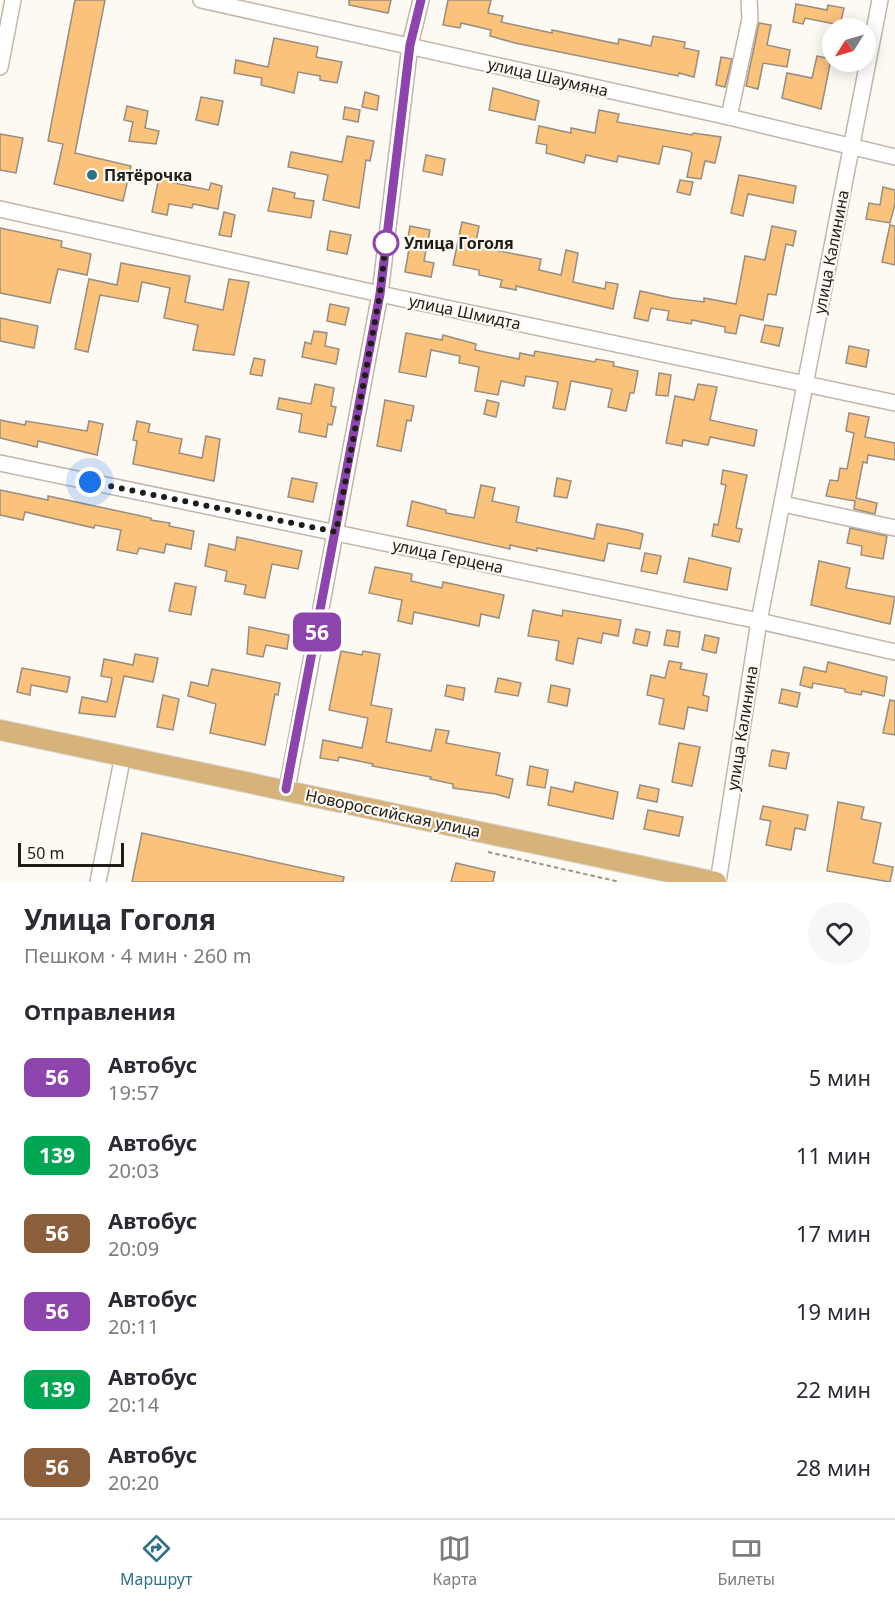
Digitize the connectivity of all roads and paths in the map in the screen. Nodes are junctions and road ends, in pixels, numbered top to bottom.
1 (13, 0) edge
2 (201, 0) edge
3 (421, 0) edge
4 (749, 0) edge
5 (880, 0) edge
6 (410, 45) junction
7 (0, 67) edge
8 (729, 117) junction
9 (850, 148) junction
10 (895, 157) edge
11 (0, 209) edge
12 (380, 294) junction
13 (806, 385) junction
14 (895, 403) edge
15 (0, 463) edge
16 (783, 504) junction
17 (895, 528) edge
18 (336, 532) junction
19 (759, 621) junction
20 (895, 652) edge
21 (0, 730) edge
22 (123, 755) junction
23 (286, 789) junction
24 (98, 882) edge
25 (717, 882) edge

1 - 7 street
2 - 6 street, улица Шаумяна
3 - 6 street
4 - 8 street
5 - 9 street, улица Калинина
6 - 8 street, улица Шаумяна
6 - 12 street
8 - 9 street, улица Шаумяна
9 - 10 street, улица Шаумяна
9 - 13 street, улица Калинина
11 - 12 street, улица Шмидта
12 - 13 street, улица Шмидта
12 - 18 street
13 - 14 street, улица Шмидта
13 - 16 street, улица Калинина
15 - 18 street, улица Герцена
16 - 17 street
16 - 19 street, улица Калинина
18 - 19 street, улица Герцена
18 - 23 street
19 - 20 street, улица Герцена
19 - 25 street, улица Калинина
21 - 22 main road, Новороссийская улица
22 - 23 main road, Новороссийская улица
22 - 24 street
23 - 25 main road, Новороссийская улица

